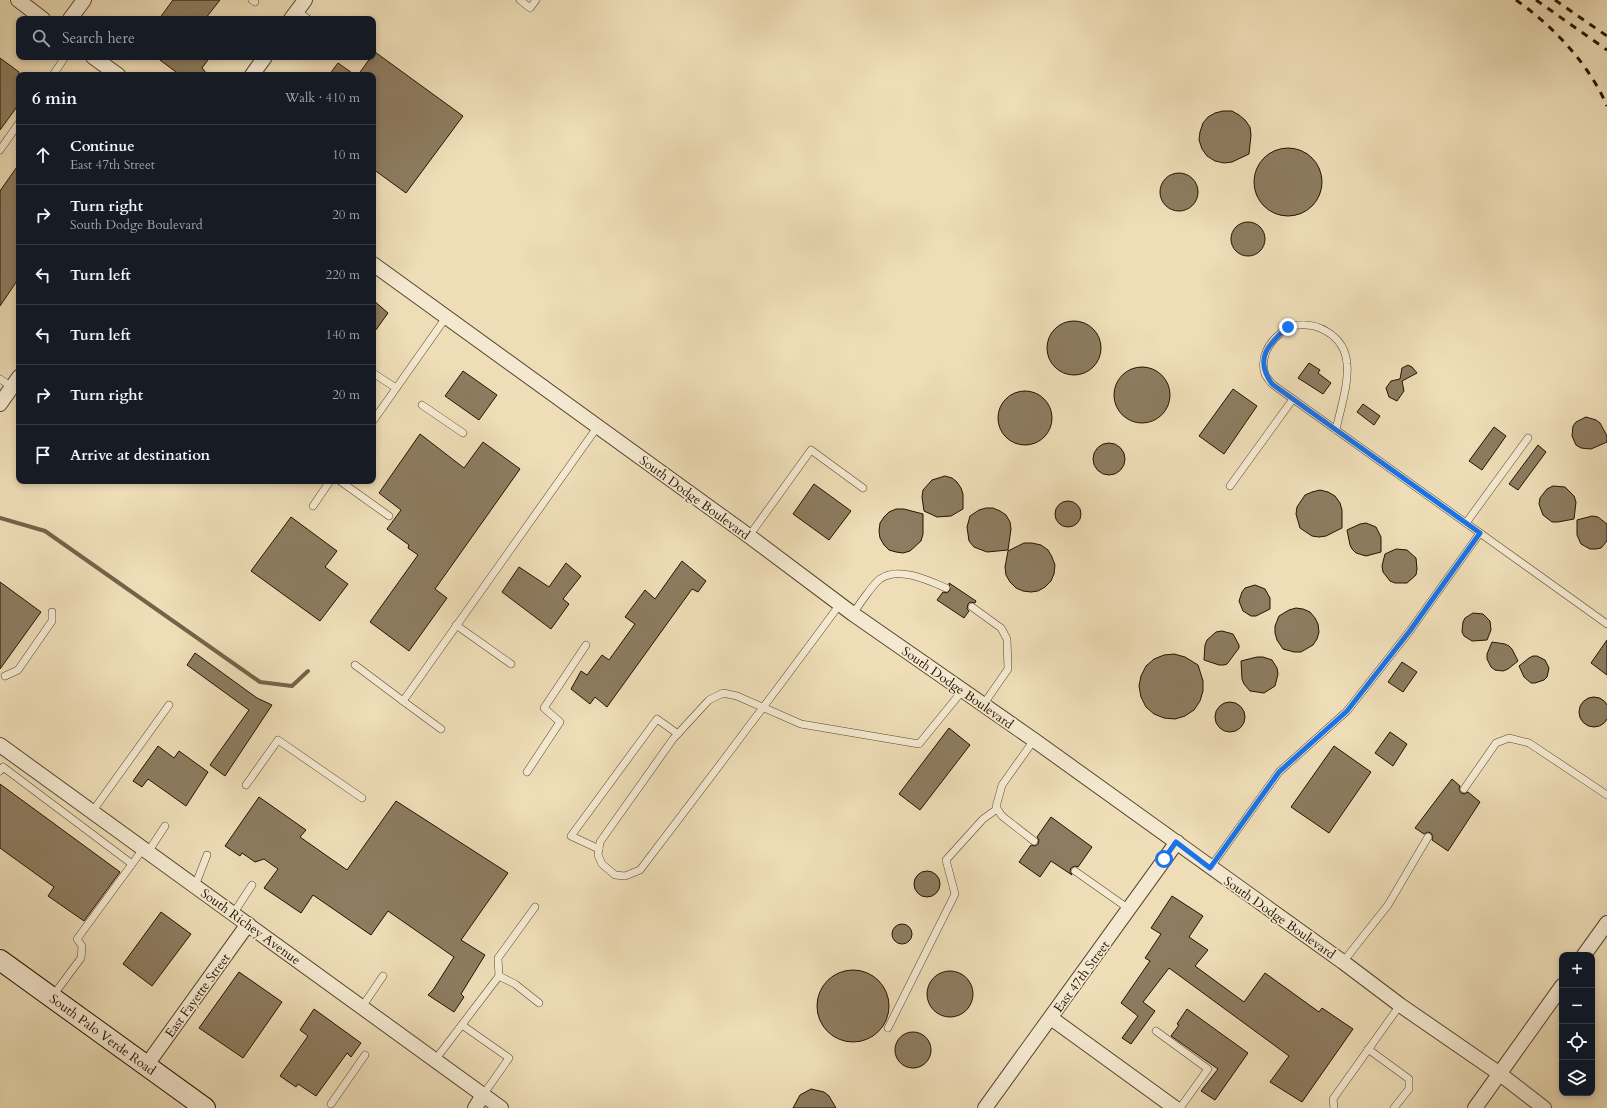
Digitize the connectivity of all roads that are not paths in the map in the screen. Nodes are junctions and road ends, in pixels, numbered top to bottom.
1 (18, 0) edge
2 (84, 0) edge
3 (520, 0) edge
4 (536, 0) edge
5 (39, 16) edge
6 (72, 16) edge
7 (63, 60) edge
8 (97, 60) edge
9 (263, 60) edge
10 (55, 72) edge
11 (114, 72) edge
12 (254, 72) edge
13 (16, 127) edge
14 (0, 150) edge
15 (376, 266) edge
16 (447, 316) junction
17 (376, 375) edge
18 (0, 379) edge
19 (15, 382) edge
20 (396, 388) junction
21 (1293, 399) junction
22 (0, 404) edge
23 (422, 405) dead end
24 (376, 417) edge
25 (598, 426) junction
26 (1336, 430) junction
27 (463, 433) dead end
28 (1528, 438) dead end
29 (328, 484) edge
30 (344, 484) edge
31 (1230, 486) dead end
32 (863, 488) dead end
33 (313, 506) dead end
34 (389, 516) dead end
35 (1466, 523) junction
36 (1480, 533) junction
37 (749, 536) junction
38 (946, 588) dead end
39 (840, 604) junction
40 (972, 607) dead end
41 (52, 612) dead end
42 (852, 614) junction
43 (1607, 624) edge
44 (456, 625) junction
45 (586, 645) dead end
46 (511, 664) dead end
47 (355, 665) dead end
48 (5, 676) dead end
49 (963, 690) junction
50 (404, 701) junction
51 (169, 705) dead end
52 (983, 705) junction
53 (763, 708) junction
54 (441, 729) dead end
55 (678, 734) junction
56 (1034, 740) junction
57 (0, 745) edge
58 (0, 771) edge
59 (527, 772) dead end
60 (246, 785) dead end
61 (1464, 789) dead end
62 (1607, 795) edge
63 (362, 798) dead end
64 (997, 809) junction
65 (92, 812) junction
66 (165, 826) dead end
67 (1428, 837) dead end
68 (1034, 841) dead end
69 (1176, 842) junction
70 (599, 849) junction
71 (145, 850) junction
72 (207, 855) dead end
73 (132, 864) junction
74 (1210, 868) junction
75 (1075, 870) dead end
76 (252, 884) dead end
77 (195, 886) junction
78 (534, 906) dead end
79 (1128, 909) junction
80 (233, 914) junction
81 (1607, 923) edge
82 (248, 924) junction
83 (1586, 952) edge
84 (0, 960) edge
85 (1343, 962) junction
86 (384, 976) dead end
87 (499, 976) junction
88 (1561, 988) edge
89 (51, 997) junction
90 (538, 1003) dead end
91 (1400, 1005) junction
92 (362, 1007) junction
93 (1051, 1018) junction
94 (462, 1025) junction
95 (888, 1028) dead end
96 (1156, 1031) dead end
97 (1368, 1049) junction
98 (365, 1055) dead end
99 (436, 1060) junction
100 (146, 1066) junction
101 (1500, 1074) junction
102 (483, 1095) junction
103 (331, 1104) dead end
104 (205, 1108) edge
105 (474, 1108) edge
106 (501, 1108) edge
107 (984, 1108) edge
108 (1175, 1108) edge
109 (1180, 1108) edge
110 (1334, 1108) edge
111 (1394, 1108) edge
112 (1476, 1108) edge
113 (1544, 1108) edge

1 - 5 street
2 - 6 street
3 - 4 lane
7 - 10 lane
8 - 11 street
9 - 12 street
13 - 14 lane
15 - 16 street, South Dodge Boulevard
16 - 20 lane
16 - 25 street, South Dodge Boulevard
17 - 20 lane
18 - 19 lane
19 - 22 street
20 - 24 lane
21 - 26 lane
21 - 26 lane
21 - 31 lane
23 - 27 lane
25 - 37 street, South Dodge Boulevard
25 - 44 lane
26 - 35 lane
28 - 35 lane
29 - 33 lane
30 - 34 lane
32 - 37 lane
35 - 36 lane
36 - 43 lane
36 - 74 lane
37 - 39 street, South Dodge Boulevard
38 - 42 lane
39 - 42 street, South Dodge Boulevard
39 - 53 lane
40 - 52 lane
41 - 48 lane
42 - 49 street, South Dodge Boulevard
44 - 46 lane
44 - 50 lane
45 - 59 lane
47 - 50 lane
49 - 52 street, South Dodge Boulevard
49 - 53 lane
50 - 54 lane
51 - 65 lane
52 - 56 street, South Dodge Boulevard
53 - 55 lane
53 - 70 lane
55 - 70 lane
55 - 70 lane
56 - 64 lane
56 - 69 street, South Dodge Boulevard
57 - 65 street, South Richey Avenue
58 - 73 lane
60 - 63 lane
61 - 62 lane
64 - 68 lane
64 - 95 lane
65 - 71 street, South Richey Avenue
66 - 71 lane
67 - 85 lane
69 - 74 street, South Dodge Boulevard
69 - 79 street, East 47th Street
71 - 73 lane
71 - 77 street, South Richey Avenue
72 - 77 lane
73 - 89 lane
74 - 85 street, South Dodge Boulevard
75 - 79 lane
76 - 80 lane
77 - 80 street, South Richey Avenue
78 - 87 lane
79 - 93 street, East 47th Street
80 - 82 street, South Richey Avenue
81 - 83 street
82 - 92 street, South Richey Avenue
82 - 100 street, East Fayette Street
84 - 89 main road, South Palo Verde Road
85 - 91 street, South Dodge Boulevard
86 - 92 lane
87 - 90 lane
87 - 94 lane
88 - 101 street
89 - 100 main road, South Palo Verde Road
91 - 97 lane
91 - 101 street, South Dodge Boulevard
92 - 99 street, South Richey Avenue
93 - 107 street, East 47th Street
93 - 108 street
94 - 99 lane
94 - 102 lane
96 - 109 lane
97 - 110 lane
97 - 111 lane
98 - 103 lane
99 - 102 street, South Richey Avenue
100 - 104 main road, South Palo Verde Road
101 - 112 street
101 - 113 street, South Dodge Boulevard
102 - 105 street
102 - 106 street, South Richey Avenue

